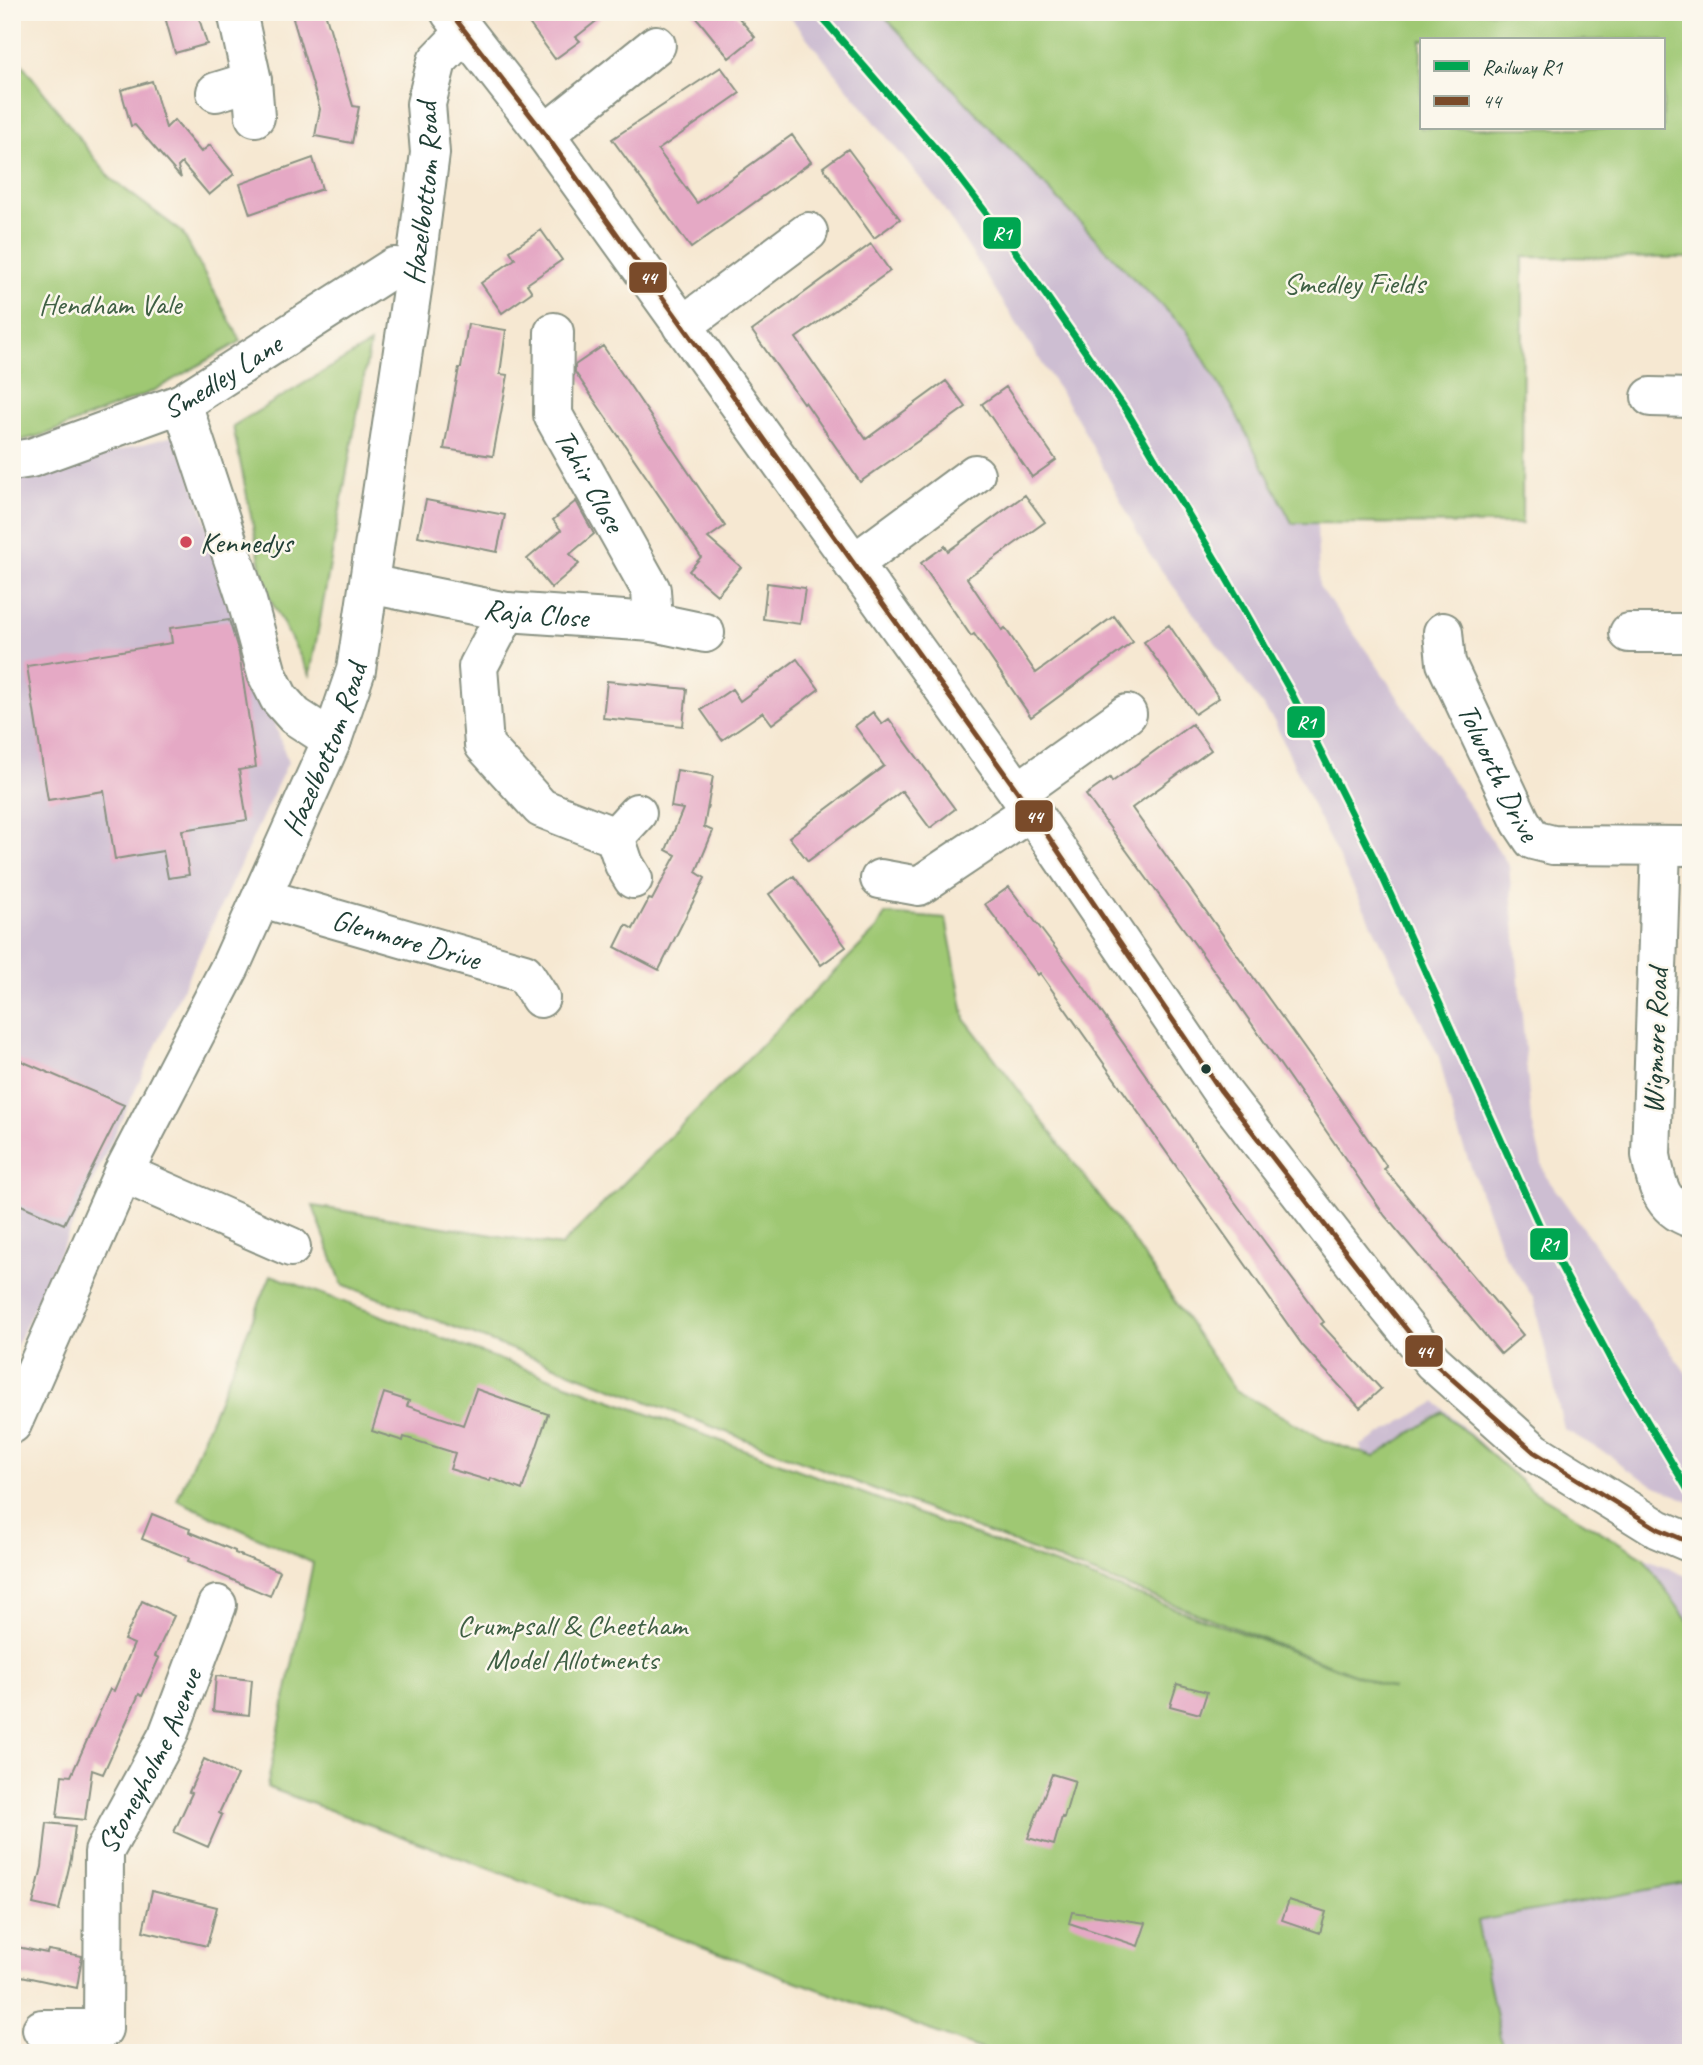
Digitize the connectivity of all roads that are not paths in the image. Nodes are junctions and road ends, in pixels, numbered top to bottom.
1 (237, 12) edge
2 (458, 22) edge
3 (656, 45) dead end
4 (216, 92) dead end
5 (545, 134) junction
6 (808, 232) dead end
7 (415, 268) junction
8 (682, 326) junction
9 (554, 332) dead end
10 (1651, 397) dead end
11 (1691, 398) edge
12 (181, 403) junction
13 (12, 461) edge
14 (975, 474) dead end
15 (853, 564) junction
16 (369, 584) junction
17 (507, 612) junction
18 (653, 622) junction
19 (705, 632) dead end
20 (1443, 632) dead end
21 (1629, 633) dead end
22 (1691, 633) edge
23 (1127, 714) dead end
24 (332, 740) junction
25 (1025, 801) junction
26 (1676, 846) edge
27 (633, 879) dead end
28 (880, 879) dead end
29 (262, 898) junction
30 (540, 998) dead end
31 (123, 1173) junction
32 (1691, 1219) edge
33 (291, 1247) dead end
34 (12, 1424) edge
35 (1691, 1543) edge
36 (217, 1605) dead end
37 (32, 2036) edge

1 - 4 street
2 - 5 street
2 - 7 street, Hazelbottom Road
3 - 5 street
5 - 8 street
6 - 8 street
7 - 12 street, Smedley Lane
7 - 16 street, Hazelbottom Road
8 - 15 street
9 - 18 street, Tahir Close
10 - 11 street
12 - 13 street, Smedley Lane
12 - 24 street
14 - 15 street
15 - 25 street
16 - 17 street, Raja Close
16 - 24 street, Hazelbottom Road
17 - 18 street, Raja Close
17 - 27 street
18 - 19 street, Raja Close
20 - 26 street, Tolworth Drive
21 - 22 street
23 - 25 street
24 - 29 street, Hazelbottom Road
25 - 28 street
25 - 35 street
26 - 32 street, Wigmore Road
29 - 30 street, Glenmore Drive
29 - 31 street, Hazelbottom Road
31 - 33 street
31 - 34 street, Hazelbottom Road
36 - 37 street, Stoneyholme Avenue

